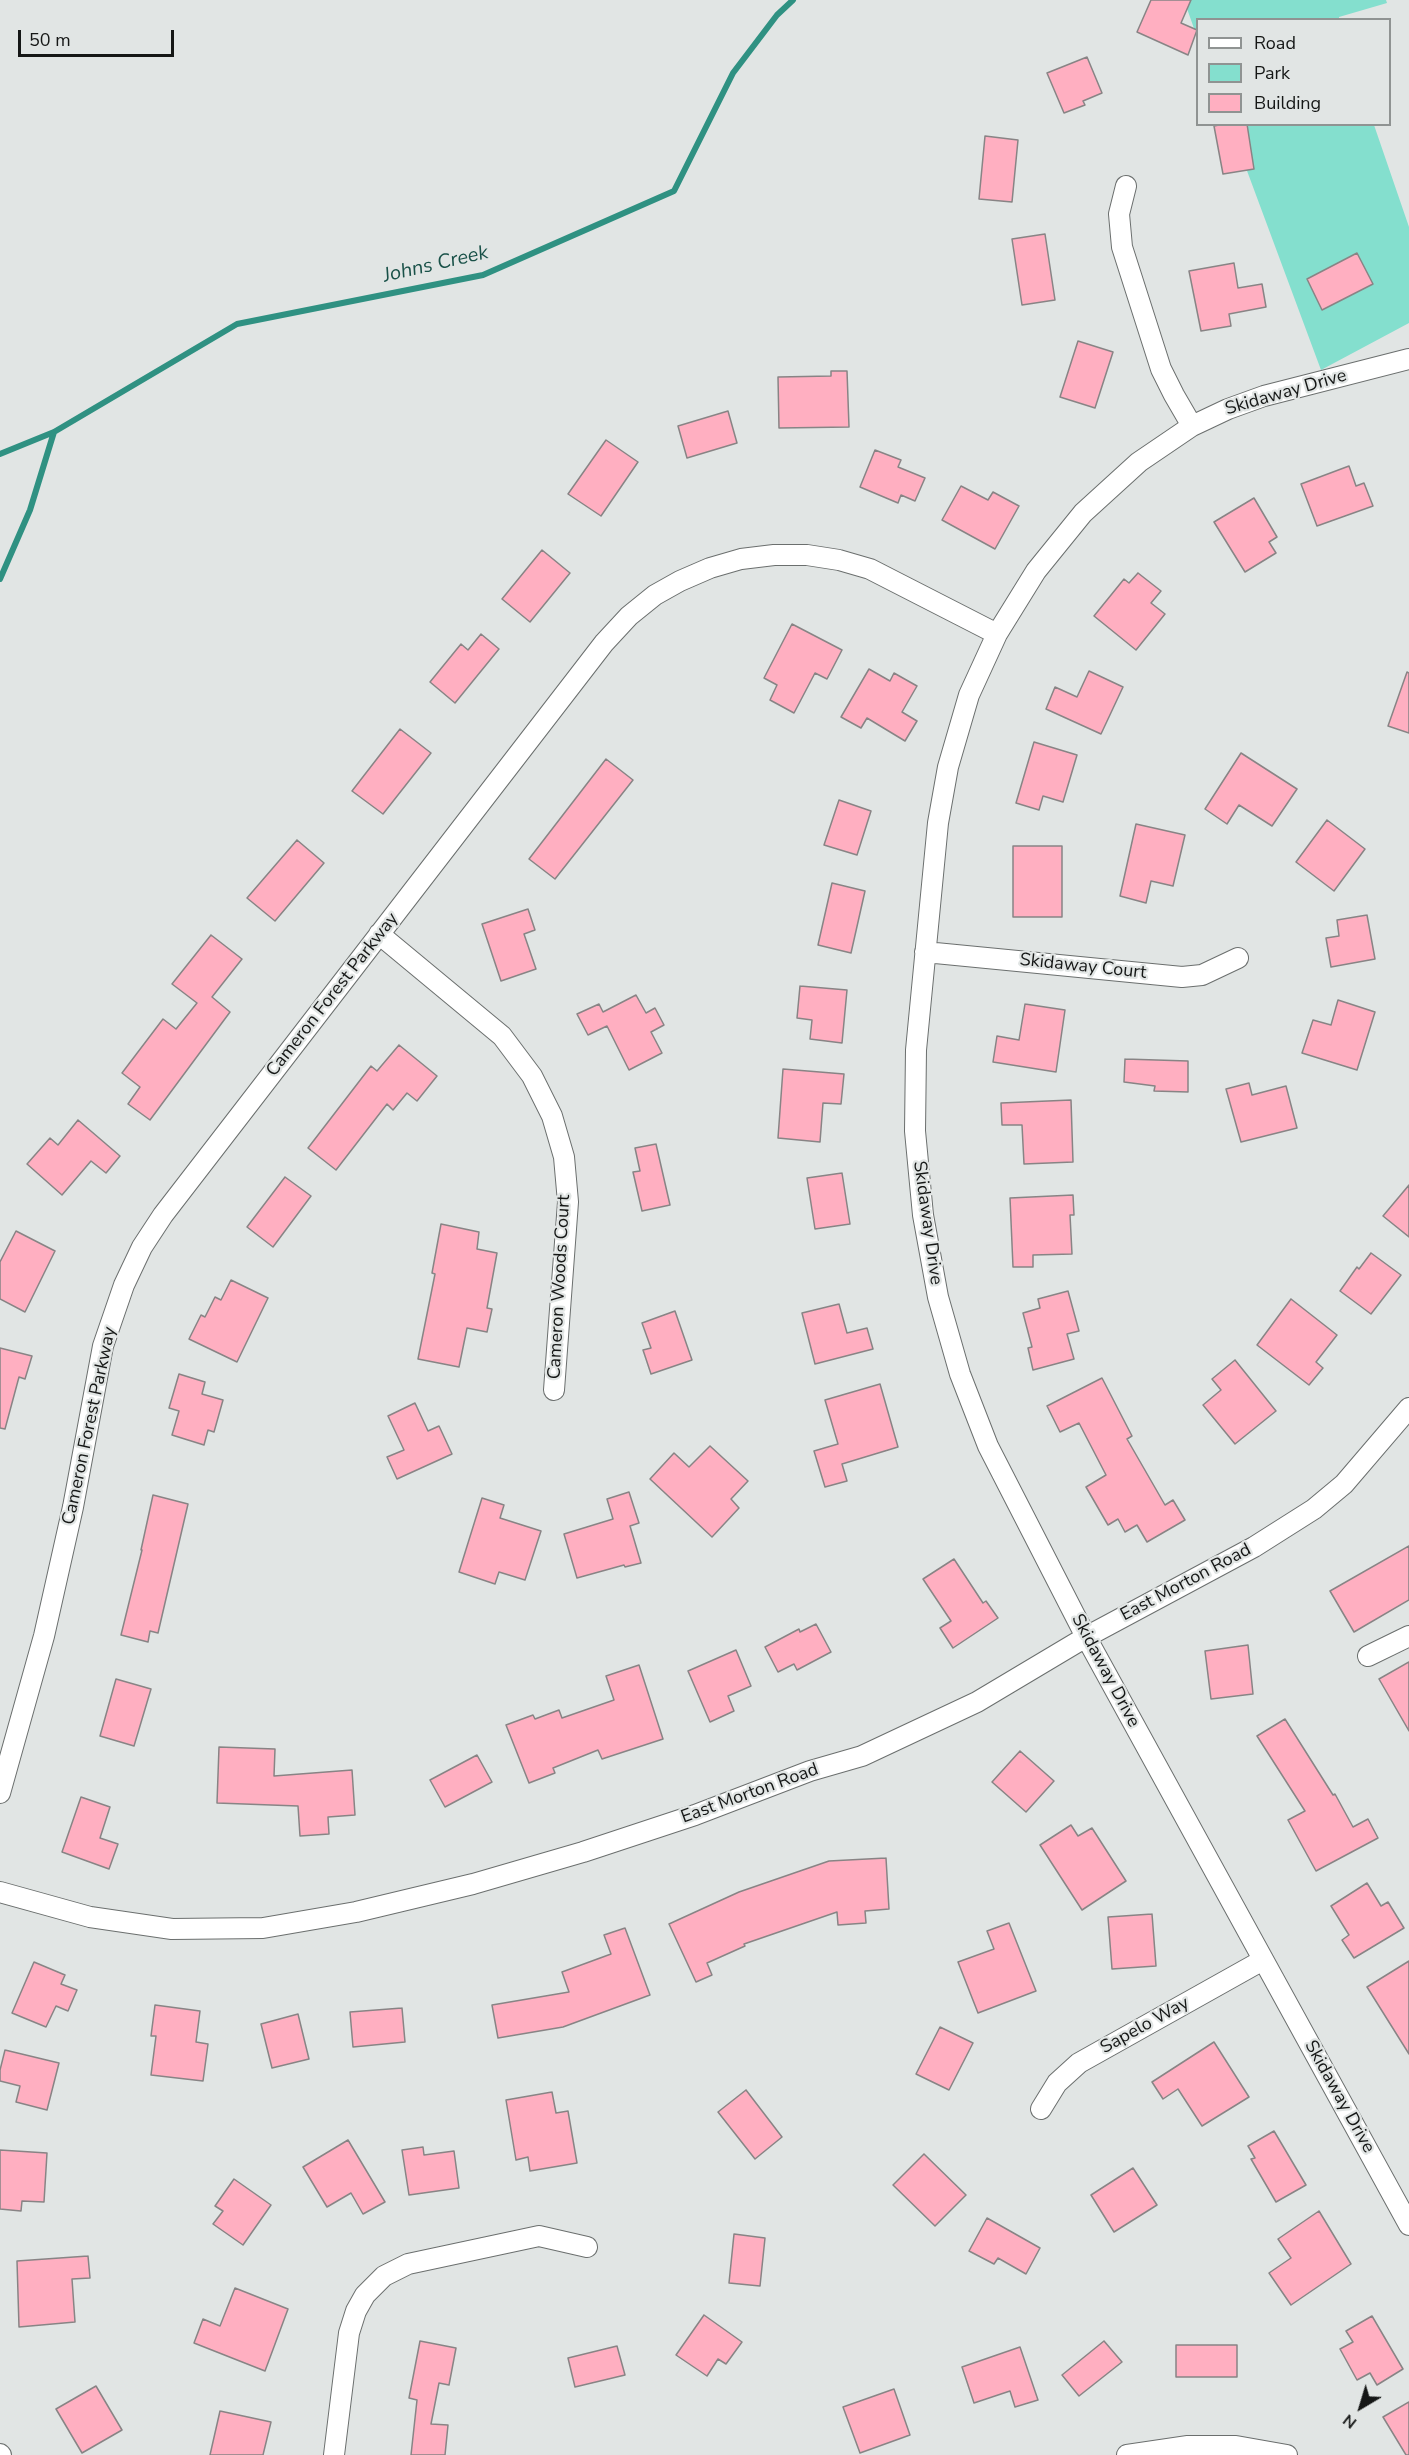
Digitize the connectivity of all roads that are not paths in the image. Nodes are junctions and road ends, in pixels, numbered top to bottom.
1 (1126, 186) dead end
2 (1409, 359) edge
3 (1192, 426) junction
4 (997, 634) junction
5 (379, 934) junction
6 (925, 952) junction
7 (1238, 958) dead end
8 (554, 1390) dead end
9 (1406, 1417) edge
10 (1409, 1636) edge
11 (1086, 1637) junction
12 (1368, 1656) dead end
13 (0, 1793) edge
14 (0, 1892) edge
15 (1263, 1960) junction
16 (1041, 2109) dead end
17 (1409, 2225) edge
18 (587, 2247) dead end
19 (334, 2455) edge
20 (1127, 2455) edge
21 (1287, 2455) edge

1 - 3 street
2 - 3 street, Skidaway Drive
3 - 4 street, Skidaway Drive
4 - 5 street, Cameron Forest Parkway
4 - 6 street, Skidaway Drive
5 - 8 street, Cameron Woods Court
5 - 13 street, Cameron Forest Parkway
6 - 7 street, Skidaway Court
6 - 11 street, Skidaway Drive
9 - 11 street, East Morton Road
10 - 12 street
11 - 14 street, East Morton Road
11 - 15 street, Skidaway Drive
15 - 16 street, Sapelo Way
15 - 17 street, Skidaway Drive
18 - 19 street
20 - 21 street

